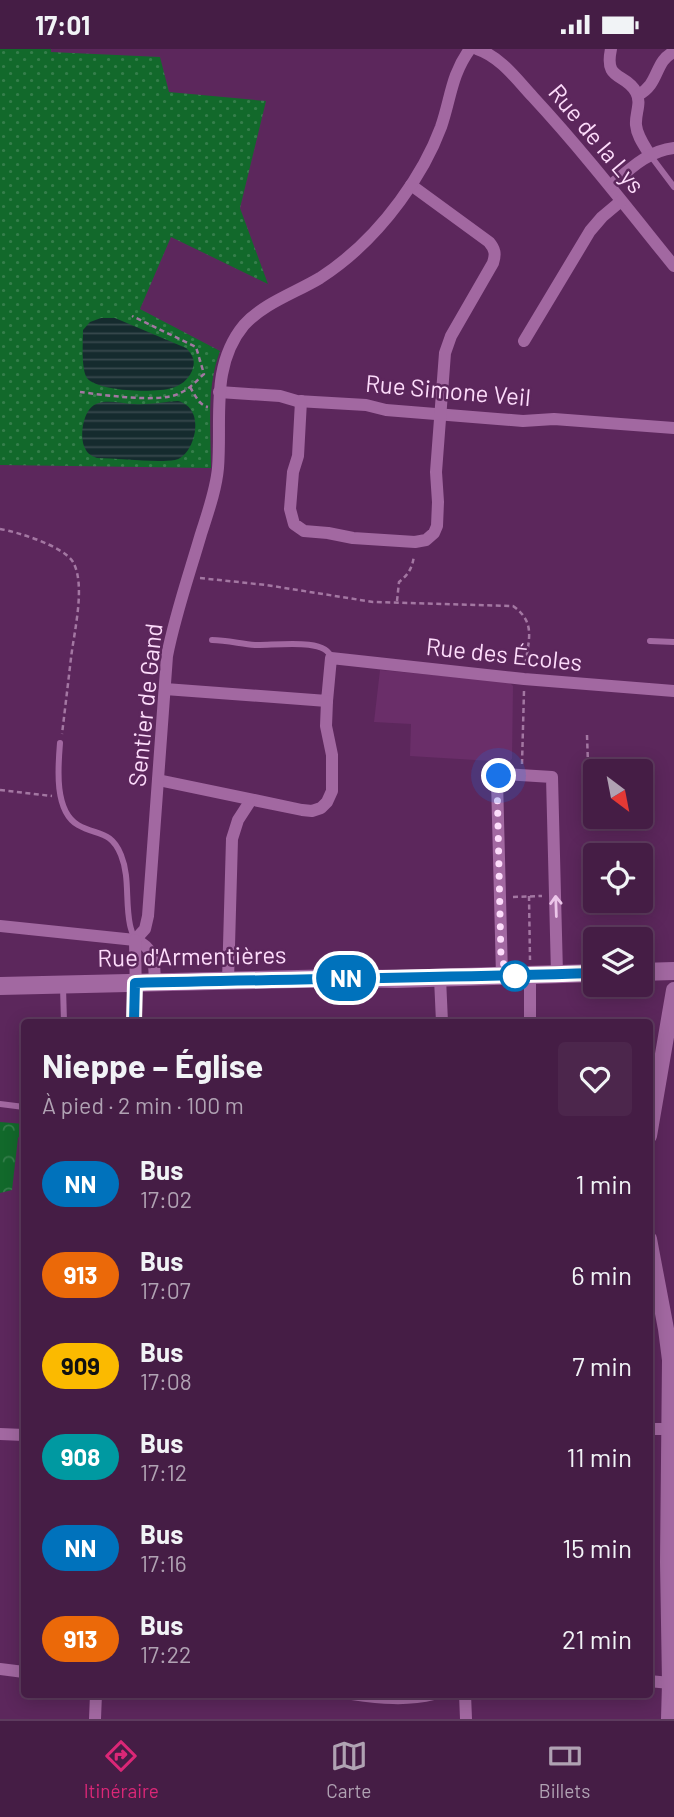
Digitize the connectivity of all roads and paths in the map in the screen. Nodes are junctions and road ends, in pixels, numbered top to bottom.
1 (470, 49) edge
2 (477, 49) edge
3 (611, 49) edge
4 (674, 52) edge
5 (638, 95) junction
6 (674, 148) edge
7 (650, 155) junction
8 (411, 185) junction
9 (610, 186) junction
10 (674, 187) edge
11 (621, 201) junction
12 (674, 266) edge
13 (132, 316) dead end
14 (524, 341) dead end
15 (190, 387) junction
16 (219, 392) junction
17 (80, 393) dead end
18 (301, 401) junction
19 (212, 407) dead end
20 (441, 414) junction
21 (671, 431) edge
22 (0, 529) edge
23 (415, 542) junction
24 (188, 577) junction
25 (397, 601) junction
26 (212, 640) dead end
27 (650, 641) dead end
28 (674, 642) edge
29 (331, 659) junction
30 (524, 679) junction
31 (164, 689) junction
32 (674, 691) edge
33 (327, 701) junction
34 (587, 735) dead end
35 (60, 743) joint
36 (588, 759) edge
37 (522, 775) junction
38 (158, 780) junction
39 (0, 790) edge
40 (61, 797) junction
41 (251, 800) junction
42 (556, 895) junction
43 (528, 896) junction
44 (500, 898) junction
45 (0, 926) edge
46 (135, 940) junction
47 (530, 968) junction
48 (674, 971) edge
49 (653, 972) edge
50 (583, 973) edge
51 (557, 974) junction
52 (502, 976) junction
53 (440, 978) junction
54 (228, 981) junction
55 (135, 983) junction
56 (155, 983) junction
57 (63, 985) junction
58 (0, 986) edge
59 (674, 990) edge
60 (64, 1019) edge
61 (134, 1019) edge
62 (442, 1019) edge
63 (530, 1019) edge
64 (0, 1104) edge
65 (21, 1107) edge
66 (653, 1113) edge
67 (653, 1260) edge
68 (653, 1429) edge
69 (670, 1429) junction
70 (0, 1434) edge
71 (21, 1435) edge
72 (0, 1669) edge
73 (21, 1672) edge
74 (653, 1681) edge
75 (670, 1683) junction
76 (96, 1698) edge
77 (387, 1698) edge
78 (407, 1698) edge
79 (465, 1698) edge
80 (95, 1719) edge
81 (466, 1719) edge
82 (669, 1719) edge

1 - 8 street, Sentier de Gand
2 - 9 street, Rue de la Lys
3 - 5 street
4 - 5 street
5 - 7 street
6 - 7 street
7 - 9 street
7 - 10 lane
8 - 16 street, Sentier de Gand
8 - 20 street
9 - 11 street, Rue de la Lys
11 - 12 street, Rue de la Lys
11 - 14 street
13 - 15 path
15 - 17 path
15 - 19 path
16 - 18 street, Rue Simone Veil
16 - 24 street, Sentier de Gand
18 - 20 street, Rue Simone Veil
18 - 23 street
20 - 21 street, Rue Simone Veil
20 - 23 street
22 - 35 path
23 - 25 path
24 - 25 path
24 - 31 street, Sentier de Gand
25 - 30 path
26 - 29 lane
27 - 28 lane
29 - 30 street, Rue des Écoles
29 - 33 street
30 - 32 street, Rue des Écoles
30 - 37 path
31 - 33 street
31 - 38 street, Sentier de Gand
33 - 41 street
34 - 36 path
35 - 40 lane
37 - 42 street
37 - 44 street
38 - 41 street
38 - 46 street, Sentier de Gand
39 - 40 path
40 - 46 lane
41 - 54 street
42 - 43 path
51 -> 42 street
43 - 44 path
43 - 47 path
44 - 52 street
45 - 46 street
46 - 55 street
46 - 56 street
47 - 51 main road, Rue d'Armentières
47 - 52 main road, Rue d'Armentières
47 - 63 street
48 - 49 main road
50 - 51 main road, Rue d'Armentières
52 - 53 main road, Rue d'Armentières
53 - 54 main road, Rue d'Armentières
53 - 62 street
54 - 56 main road, Rue d'Armentières
55 - 56 main road, Rue d'Armentières
55 - 57 main road, Rue d'Armentières
55 - 61 street
57 - 58 main road, Rue d'Armentières
57 - 60 lane
59 - 66 street
64 - 65 lane
67 - 69 street
68 - 69 street
69 - 75 street
70 - 71 street
72 - 73 street
74 - 75 street
75 - 82 street
76 - 80 street
77 - 78 street
79 - 81 street

